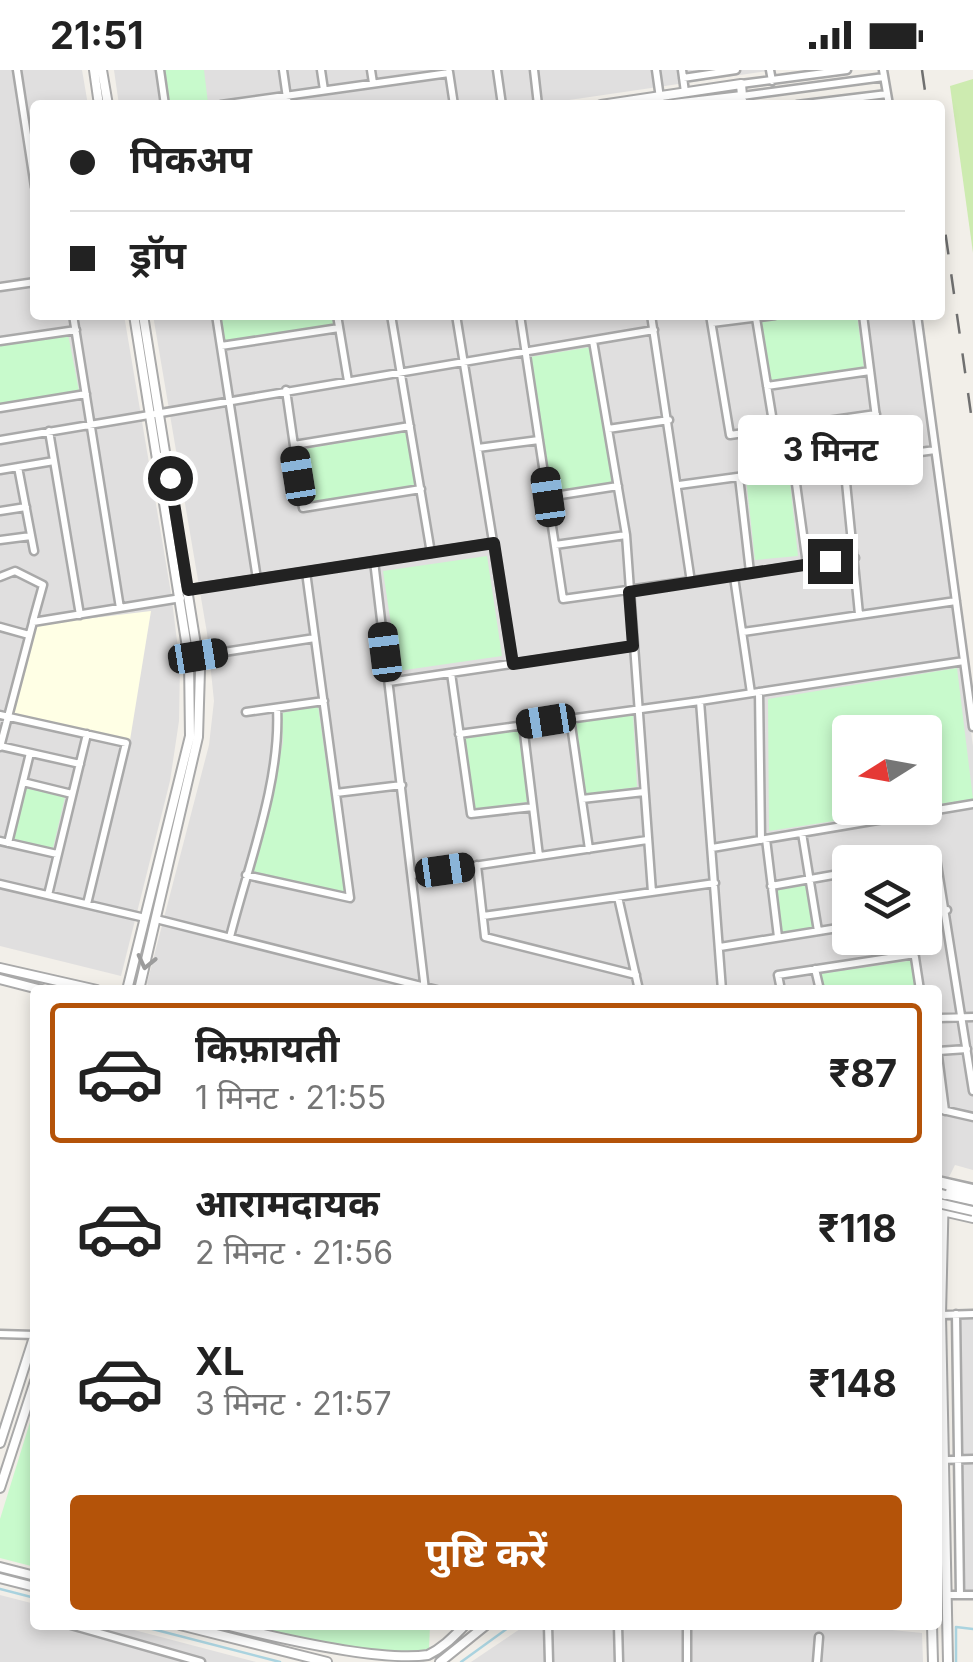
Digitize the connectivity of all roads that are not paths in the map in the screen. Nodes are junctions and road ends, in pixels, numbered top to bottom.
1 (16, 70) edge
2 (94, 70) edge
3 (102, 70) edge
4 (160, 70) edge
5 (283, 70) edge
6 (321, 70) edge
7 (372, 70) edge
8 (497, 70) edge
9 (534, 70) edge
10 (656, 70) edge
11 (736, 70) edge
12 (770, 70) edge
13 (847, 70) edge
14 (449, 71) edge
15 (710, 72) edge
16 (407, 74) edge
17 (683, 74) edge
18 (884, 74) edge
19 (772, 81) junction
20 (373, 83) junction
21 (740, 84) junction
22 (324, 90) junction
23 (686, 92) junction
24 (887, 94) junction
25 (286, 95) junction
26 (99, 100) edge
27 (107, 100) edge
28 (164, 100) edge
29 (254, 100) edge
30 (287, 100) edge
31 (453, 100) edge
32 (501, 100) edge
33 (537, 100) edge
34 (662, 100) edge
35 (667, 100) edge
36 (743, 100) edge
37 (838, 100) edge
38 (888, 100) edge
39 (30, 156) edge
40 (30, 283) edge
41 (0, 287) edge
42 (74, 320) edge
43 (135, 320) edge
44 (143, 320) edge
45 (217, 320) edge
46 (338, 320) edge
47 (393, 320) edge
48 (457, 320) edge
49 (521, 320) edge
50 (652, 320) edge
51 (711, 320) edge
52 (756, 320) edge
53 (864, 320) edge
54 (917, 320) edge
55 (340, 328) junction
56 (76, 330) junction
57 (654, 330) junction
58 (592, 340) junction
59 (0, 341) edge
60 (221, 346) junction
61 (526, 352) junction
62 (464, 363) junction
63 (870, 371) junction
64 (401, 372) junction
65 (348, 381) junction
66 (767, 386) junction
67 (286, 390) junction
68 (86, 394) junction
69 (230, 399) junction
70 (0, 408) edge
71 (154, 412) junction
72 (876, 414) junction
73 (669, 420) junction
74 (91, 424) junction
75 (410, 426) junction
76 (774, 428) junction
77 (608, 429) junction
78 (50, 432) junction
79 (0, 440) edge
80 (539, 440) junction
81 (294, 445) junction
82 (478, 448) junction
83 (935, 450) junction
84 (881, 458) junction
85 (54, 461) junction
86 (844, 462) junction
87 (18, 467) junction
88 (794, 469) junction
89 (0, 470) edge
90 (739, 476) junction
91 (680, 484) junction
92 (618, 486) junction
93 (421, 489) junction
94 (548, 497) junction
95 (26, 507) junction
96 (0, 511) edge
97 (626, 535) junction
98 (32, 536) junction
99 (0, 540) edge
100 (494, 543) junction
101 (555, 545) junction
102 (34, 551) dead end
103 (432, 553) junction
104 (854, 558) junction
105 (374, 561) junction
106 (806, 564) junction
107 (306, 572) junction
108 (750, 572) junction
109 (734, 576) junction
110 (0, 577) edge
111 (257, 579) junction
112 (692, 582) junction
113 (629, 592) junction
114 (184, 594) junction
115 (956, 601) junction
116 (120, 608) junction
117 (859, 614) junction
118 (80, 615) junction
119 (33, 622) junction
120 (0, 628) edge
121 (743, 632) junction
122 (30, 635) junction
123 (315, 638) junction
124 (633, 646) junction
125 (198, 656) junction
126 (964, 661) junction
127 (513, 664) junction
128 (451, 673) junction
129 (389, 682) junction
130 (196, 692) junction
131 (755, 692) junction
132 (324, 701) junction
133 (700, 701) junction
134 (276, 708) junction
135 (637, 708) junction
136 (246, 712) dead end
137 (4, 716) edge
138 (570, 718) junction
139 (523, 725) junction
140 (973, 727) edge
141 (87, 734) junction
142 (459, 734) junction
143 (0, 746) edge
144 (30, 753) junction
145 (80, 764) junction
146 (23, 782) junction
147 (402, 784) junction
148 (644, 792) junction
149 (336, 793) junction
150 (72, 794) junction
151 (582, 799) junction
152 (973, 804) edge
153 (533, 807) junction
154 (802, 833) junction
155 (647, 840) junction
156 (763, 840) junction
157 (4, 842) edge
158 (712, 848) junction
159 (589, 849) junction
160 (58, 854) junction
161 (539, 856) junction
162 (477, 866) junction
163 (246, 875) junction
164 (413, 875) junction
165 (832, 876) edge
166 (810, 880) junction
167 (715, 883) junction
168 (0, 884) edge
169 (771, 886) junction
170 (942, 886) edge
171 (652, 892) junction
172 (48, 895) junction
173 (618, 897) junction
174 (87, 904) junction
175 (947, 910) junction
176 (942, 911) edge
177 (483, 916) junction
178 (145, 918) junction
179 (156, 919) junction
180 (832, 929) edge
181 (818, 931) junction
182 (230, 937) junction
183 (778, 938) junction
184 (720, 948) junction
185 (908, 955) edge
186 (915, 955) edge
187 (0, 968) edge
188 (815, 969) junction
189 (636, 975) junction
190 (0, 979) edge
191 (75, 985) edge
192 (127, 985) edge
193 (140, 985) edge
194 (411, 985) edge
195 (426, 985) edge
196 (638, 985) edge
197 (722, 985) edge
198 (780, 985) edge
199 (819, 985) edge
200 (919, 985) edge
201 (30, 987) edge
202 (973, 1016) edge
203 (962, 1017) junction
204 (942, 1018) edge
205 (967, 1050) junction
206 (942, 1053) edge
207 (973, 1091) edge
208 (942, 1110) edge
209 (973, 1116) edge
210 (942, 1188) edge
211 (973, 1194) edge
212 (942, 1209) edge
213 (973, 1214) edge
214 (942, 1244) edge
215 (973, 1314) edge
216 (948, 1315) junction
217 (0, 1334) edge
218 (30, 1334) edge
219 (30, 1350) edge
220 (949, 1359) junction
221 (950, 1390) junction
222 (30, 1396) edge
223 (0, 1444) edge
224 (973, 1459) edge
225 (948, 1460) edge
226 (951, 1487) junction
227 (0, 1488) edge
228 (952, 1541) junction
229 (0, 1567) edge
230 (30, 1575) edge
231 (0, 1578) edge
232 (30, 1586) edge
233 (953, 1595) junction
234 (973, 1595) edge
235 (942, 1628) edge
236 (947, 1629) junction
237 (89, 1630) edge
238 (200, 1630) edge
239 (246, 1630) edge
240 (459, 1630) edge
241 (480, 1630) edge
242 (548, 1630) edge
243 (618, 1630) edge
244 (687, 1630) edge
245 (932, 1630) edge
246 (819, 1637) dead end
247 (201, 1662) edge
248 (327, 1662) edge
249 (440, 1662) edge
250 (549, 1662) edge
251 (619, 1662) edge
252 (687, 1662) edge
253 (817, 1662) edge
254 (933, 1662) edge
255 (948, 1662) edge

1 - 39 street
2 - 26 street
3 - 27 street
4 - 28 street
5 - 25 street
6 - 22 street
7 - 20 street
8 - 32 street
9 - 33 street
10 - 34 street
11 - 15 street
12 - 19 street
13 - 19 street
14 - 16 street
14 - 31 street
15 - 17 street
16 - 20 street
17 - 23 street
18 - 24 street
18 - 36 street
19 - 21 street
20 - 22 street
21 - 23 street
21 - 36 street
22 - 25 street
23 - 35 street
24 - 37 street
24 - 38 street
25 - 29 street
25 - 30 street
40 - 41 street
42 - 56 street
43 - 71 street
44 - 71 street
45 - 60 street
46 - 55 street
47 - 64 street
48 - 62 street
49 - 61 street
50 - 57 street
51 - 76 street
52 - 66 street
53 - 63 street
54 - 83 street
55 - 60 street
55 - 65 street
56 - 59 street
56 - 68 street
57 - 58 street
57 - 73 street
58 - 61 street
58 - 77 street
60 - 69 street
61 - 62 street
61 - 80 street
62 - 64 street
62 - 82 street
63 - 66 street
63 - 72 street
64 - 65 street
64 - 75 street
65 - 67 street
66 - 76 street
67 - 69 street
67 - 81 street
68 - 70 street
68 - 74 street
69 - 71 street
69 - 111 street
71 - 74 street
71 - 114 street
72 - 76 street
72 - 84 street
73 - 77 street
73 - 91 street
74 - 78 street
74 - 116 street
75 - 81 street
75 - 93 street
77 - 92 street
78 - 79 street
78 - 85 street
80 - 82 street
80 - 94 street
81 - 93 street
82 - 100 street
83 - 84 street
83 - 115 street
84 - 86 street
85 - 87 street
85 - 118 street
86 - 88 street
86 - 104 street
87 - 89 street
87 - 95 street
88 - 90 street
88 - 106 street
90 - 91 street
90 - 108 street
91 - 112 street
92 - 94 street
92 - 97 street
93 - 103 street
94 - 101 street
95 - 96 street
95 - 98 street
97 - 101 street
97 - 113 street
98 - 99 street
98 - 102 street
100 - 103 street
100 - 127 street
101 - 113 street
103 - 105 street
104 - 106 street
104 - 117 street
105 - 107 street
105 - 129 street
106 - 108 street
107 - 111 street
107 - 123 street
108 - 109 street
109 - 112 street
109 - 121 street
110 - 119 street
111 - 114 street
112 - 113 street
113 - 124 street
114 - 116 street
114 - 125 street
114 - 130 street
115 - 117 street
115 - 126 street
116 - 118 street
117 - 121 street
118 - 119 street
119 - 122 street
120 - 122 street
121 - 131 street
122 - 137 street
123 - 125 street
123 - 132 street
124 - 127 street
124 - 135 street
125 - 130 street
126 - 131 street
126 - 140 street
127 - 128 street
128 - 129 street
128 - 142 street
129 - 147 street
130 - 178 street
130 - 179 street
131 - 133 street
131 - 156 street
132 - 134 street
132 - 149 street
133 - 135 street
133 - 158 street
134 - 136 street
134 - 163 street
135 - 138 street
135 - 148 street
137 - 141 street
137 - 143 street
138 - 139 street
138 - 151 street
139 - 142 street
139 - 153 street
141 - 145 street
141 - 174 street
142 - 153 street
143 - 144 street
144 - 145 street
144 - 146 street
145 - 150 street
146 - 150 street
146 - 157 street
147 - 149 street
147 - 164 street
148 - 151 street
148 - 155 street
149 - 163 street
150 - 160 street
151 - 159 street
152 - 154 street
153 - 161 street
154 - 156 street
154 - 166 street
155 - 159 street
155 - 171 street
156 - 158 street
156 - 169 street
157 - 160 street
158 - 167 street
159 - 161 street
160 - 172 street
161 - 162 street
162 - 164 street
162 - 177 street
163 - 182 street
164 - 195 street
165 - 166 street
166 - 169 street
166 - 181 street
167 - 171 street
167 - 184 street
168 - 172 street
169 - 183 street
170 - 175 street
171 - 173 street
172 - 174 street
173 - 177 street
173 - 189 street
174 - 178 street
175 - 176 street
175 - 203 street
177 - 189 street
178 - 192 street
179 - 182 street
179 -> 193 street
180 - 181 street
181 - 183 street
182 - 194 street
183 - 184 street
184 - 197 street
185 - 188 street
186 - 200 street
187 - 191 street
188 - 198 street
188 - 199 street
189 - 196 street
190 - 201 street
202 - 203 street
203 - 204 street
203 - 205 street
205 - 206 street
205 - 207 street
208 - 209 street
210 - 211 street
212 - 213 street, bridge
214 - 216 street
215 - 216 street
216 - 220 street
216 - 220 street
217 - 218 street
219 - 223 street
220 - 221 street
220 - 221 street
221 - 225 street
221 - 225 street
222 - 227 street
224 - 225 street
225 - 226 street
225 - 226 street
226 - 228 street
226 - 228 street
228 - 233 street
228 - 233 street
229 - 230 street
231 - 232 street
233 - 234 street
233 - 236 street
235 - 236 street
236 - 255 street
237 - 247 street
238 - 248 street
239 - 240 street
241 - 249 street
242 - 250 street
243 - 251 street
244 - 252 street
245 - 254 street
246 - 253 street

